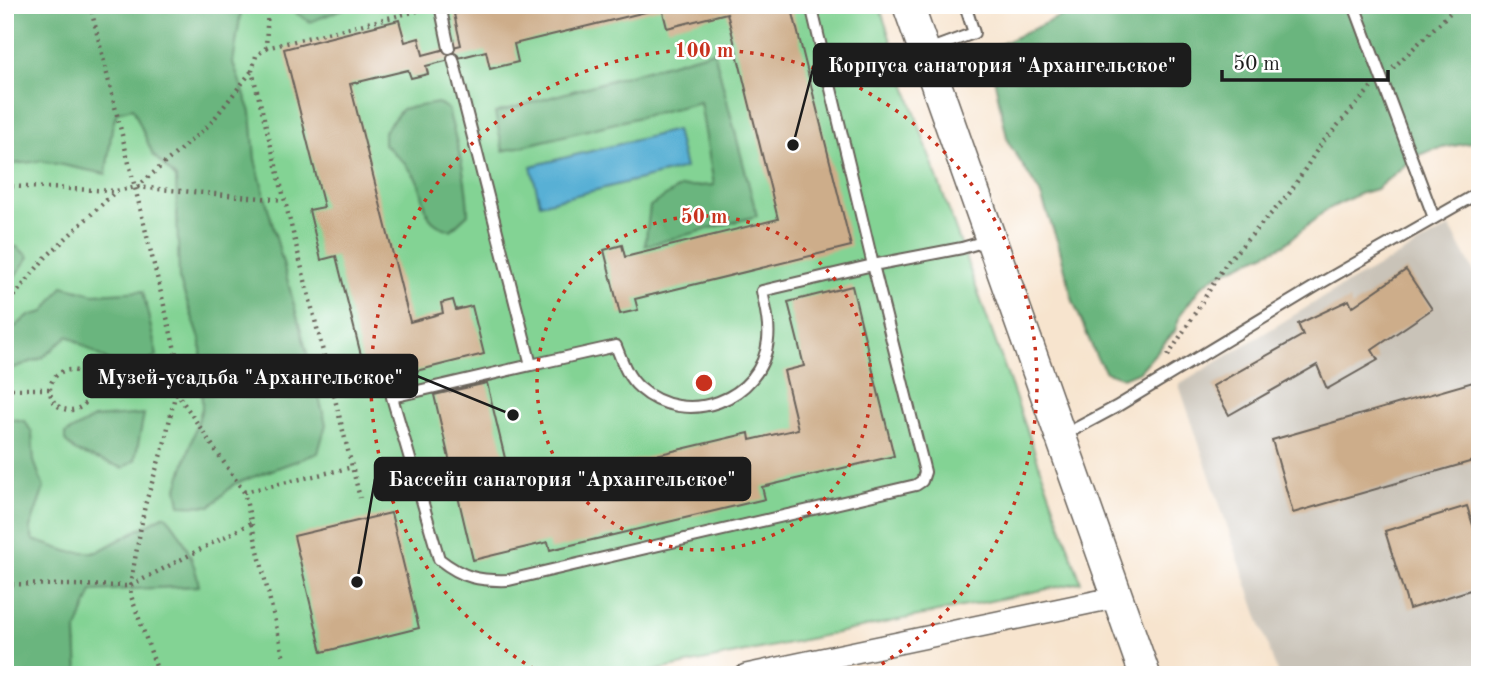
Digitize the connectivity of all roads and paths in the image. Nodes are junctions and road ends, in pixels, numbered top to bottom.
1 (90, 5) edge
2 (268, 5) edge
3 (440, 5) edge
4 (811, 5) edge
5 (908, 5) edge
6 (965, 5) edge
7 (1354, 5) edge
8 (1458, 5) edge
9 (266, 48) junction
10 (925, 51) junction
11 (252, 71) junction
12 (1381, 78) junction
13 (5, 186) edge
14 (136, 187) junction
15 (116, 191) junction
16 (1480, 192) edge
17 (285, 200) junction
18 (1434, 218) junction
19 (992, 239) junction
20 (873, 265) junction
21 (5, 307) edge
22 (531, 365) junction
23 (1150, 386) junction
24 (5, 388) edge
25 (50, 389) junction
26 (90, 390) junction
27 (176, 391) junction
28 (1062, 436) junction
29 (353, 467) junction
30 (244, 492) junction
31 (360, 498) dead end
32 (251, 523) junction
33 (5, 584) edge
34 (130, 586) junction
35 (1118, 597) junction
36 (284, 659) dead end
37 (159, 675) edge
38 (746, 675) edge
39 (1145, 675) edge

1 - 14 path
2 - 9 path
3 - 9 path
3 - 22 lane
4 - 20 lane
5 - 10 street
6 - 10 lane
7 - 12 lane
8 - 12 path
9 - 11 path
10 - 19 street
11 - 14 path
11 - 17 path
12 - 18 lane
12 - 23 path
13 - 15 path
14 - 15 path
14 - 17 path
14 - 27 path
15 - 21 path
16 - 18 lane
17 - 29 path
18 - 23 lane
19 - 20 lane
19 - 28 street
20 - 22 lane
20 - 22 lane
23 - 28 lane
24 - 25 path
25 - 26 path
25 - 26 path
26 - 27 path
27 - 30 path
27 - 34 path
28 - 35 street
29 - 30 path
29 - 31 path
30 - 32 path
32 - 34 path
32 - 36 path
33 - 34 path
34 - 37 path
35 - 38 street
35 - 39 street

